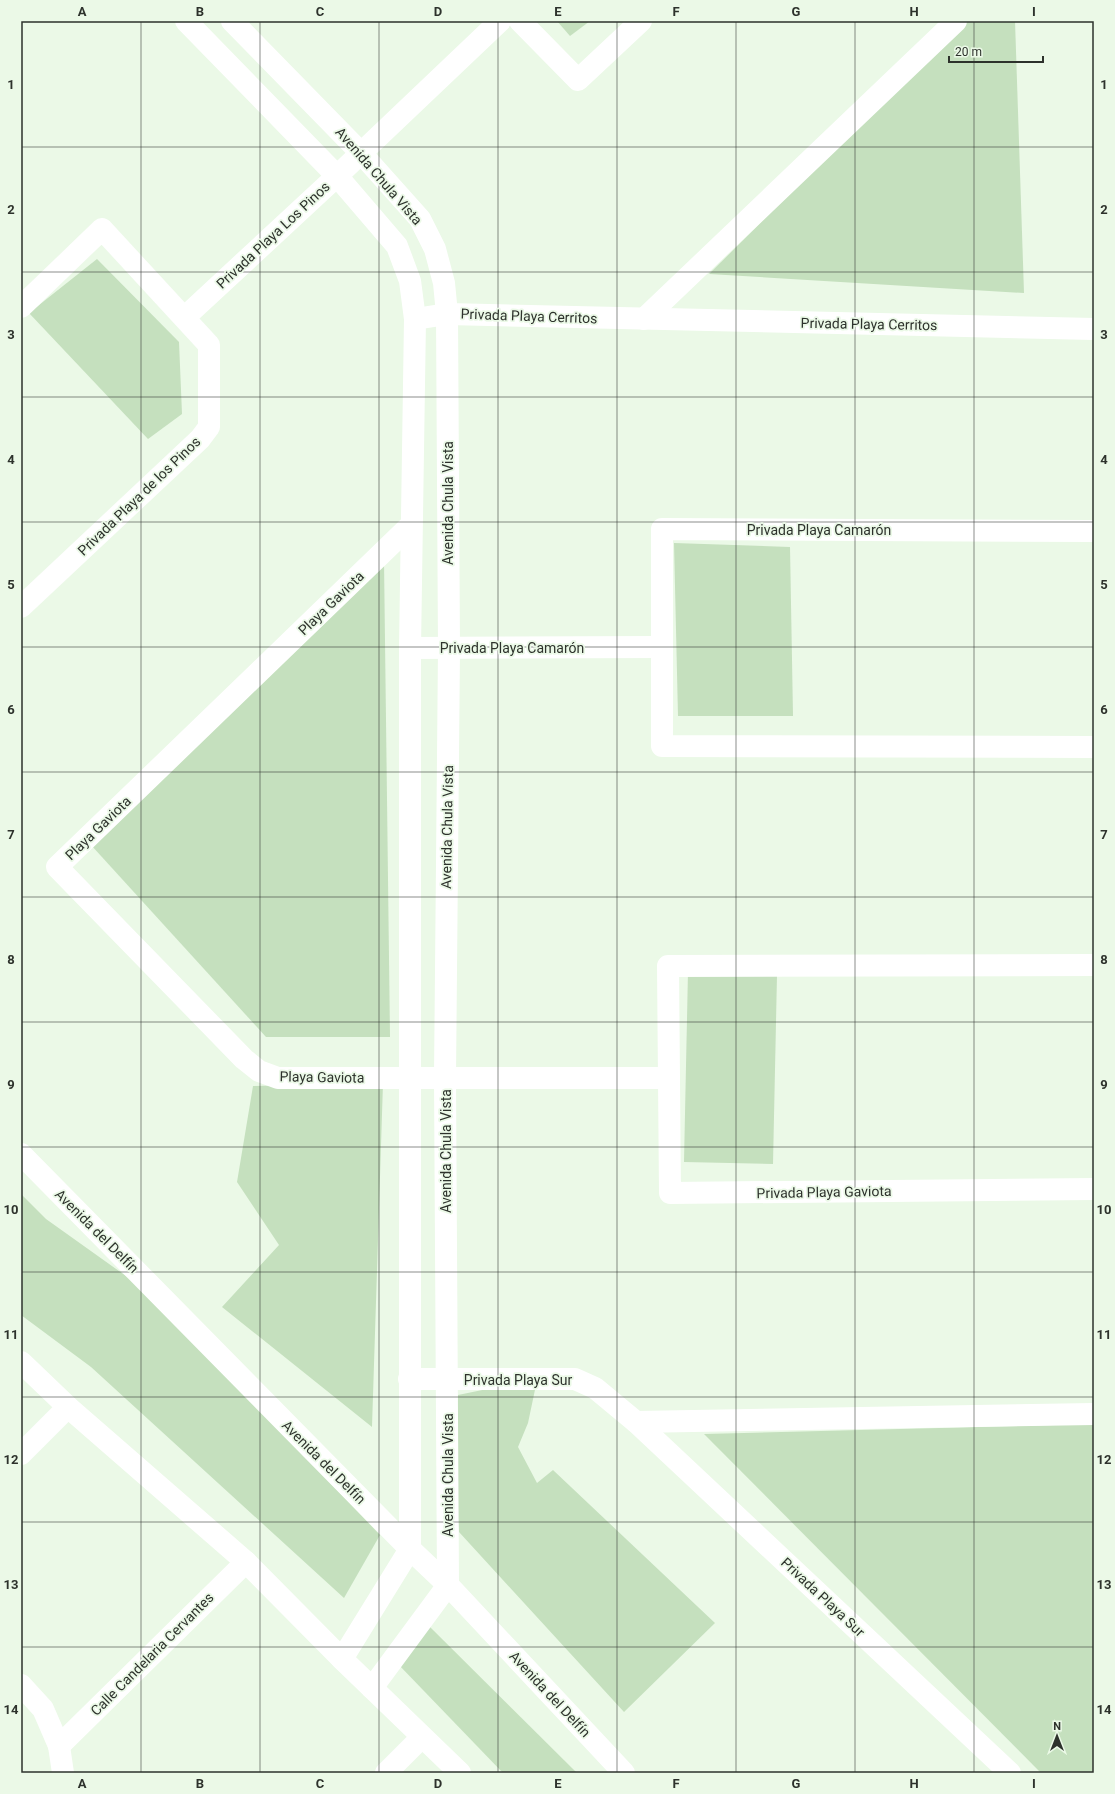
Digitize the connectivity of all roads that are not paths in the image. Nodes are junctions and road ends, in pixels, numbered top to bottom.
1 (186, 21) edge
2 (232, 21) edge
3 (500, 21) edge
4 (520, 21) edge
5 (641, 21) edge
6 (956, 21) edge
7 (361, 153) junction
8 (337, 176) junction
9 (21, 307) edge
10 (447, 314) junction
11 (185, 317) junction
12 (415, 319) junction
13 (644, 319) junction
14 (1094, 329) edge
15 (411, 525) junction
16 (1094, 531) edge
17 (21, 607) edge
18 (662, 647) junction
19 (410, 648) junction
20 (449, 649) junction
21 (1094, 747) edge
22 (1094, 965) edge
23 (445, 1077) junction
24 (409, 1078) junction
25 (669, 1078) junction
26 (21, 1154) edge
27 (1094, 1189) edge
28 (21, 1362) edge
29 (409, 1379) junction
30 (447, 1379) junction
31 (68, 1407) junction
32 (1094, 1414) edge
33 (636, 1422) junction
34 (21, 1454) edge
35 (410, 1549) junction
36 (246, 1562) junction
37 (448, 1585) junction
38 (342, 1659) junction
39 (21, 1686) edge
40 (372, 1688) junction
41 (422, 1737) junction
42 (59, 1746) junction
43 (63, 1773) edge
44 (386, 1773) edge
45 (460, 1773) edge
46 (624, 1773) edge
47 (1010, 1773) edge

1 - 8 street
2 - 7 street, Avenida Chula Vista
3 - 7 street, Privada Playa Los Pinos
4 - 5 street
6 - 13 street
7 - 8 street, Privada Playa Los Pinos
7 - 10 street, Avenida Chula Vista
8 - 11 street, Privada Playa Los Pinos
8 - 12 street
9 - 11 street, Privada Playa de los Pinos
10 - 12 street, Privada Playa Cerritos
10 - 13 street, Privada Playa Cerritos
10 - 20 street, Avenida Chula Vista
11 - 17 street, Privada Playa de los Pinos
12 - 15 street
13 - 14 street, Privada Playa Cerritos
15 - 19 street
15 - 24 street, Playa Gaviota
16 - 18 street, Privada Playa Camarón
18 - 20 street, Privada Playa Camarón
18 - 21 street, Privada Playa Camarón
19 - 20 street, Privada Playa Camarón
19 - 24 street
20 - 23 street, Avenida Chula Vista
22 - 25 street, Privada Playa Gaviota
23 - 24 street, Playa Gaviota
23 - 25 street
23 - 30 street, Avenida Chula Vista
24 - 29 street
25 - 27 street, Privada Playa Gaviota
26 - 35 street, Avenida del Delfín
28 - 31 street
29 - 30 street, Privada Playa Sur
29 - 35 street
30 - 33 street, Privada Playa Sur
30 - 37 street, Avenida Chula Vista
31 - 34 street
31 - 36 street
32 - 33 street
33 - 47 street, Privada Playa Sur
35 - 37 street, Avenida del Delfín
35 - 38 street
36 - 38 street
36 - 42 street, Calle Candelaria Cervantes
37 - 40 street
37 - 46 street, Avenida del Delfín
38 - 40 street
39 - 42 street
40 - 41 street
41 - 44 street
41 - 45 street
42 - 43 street

